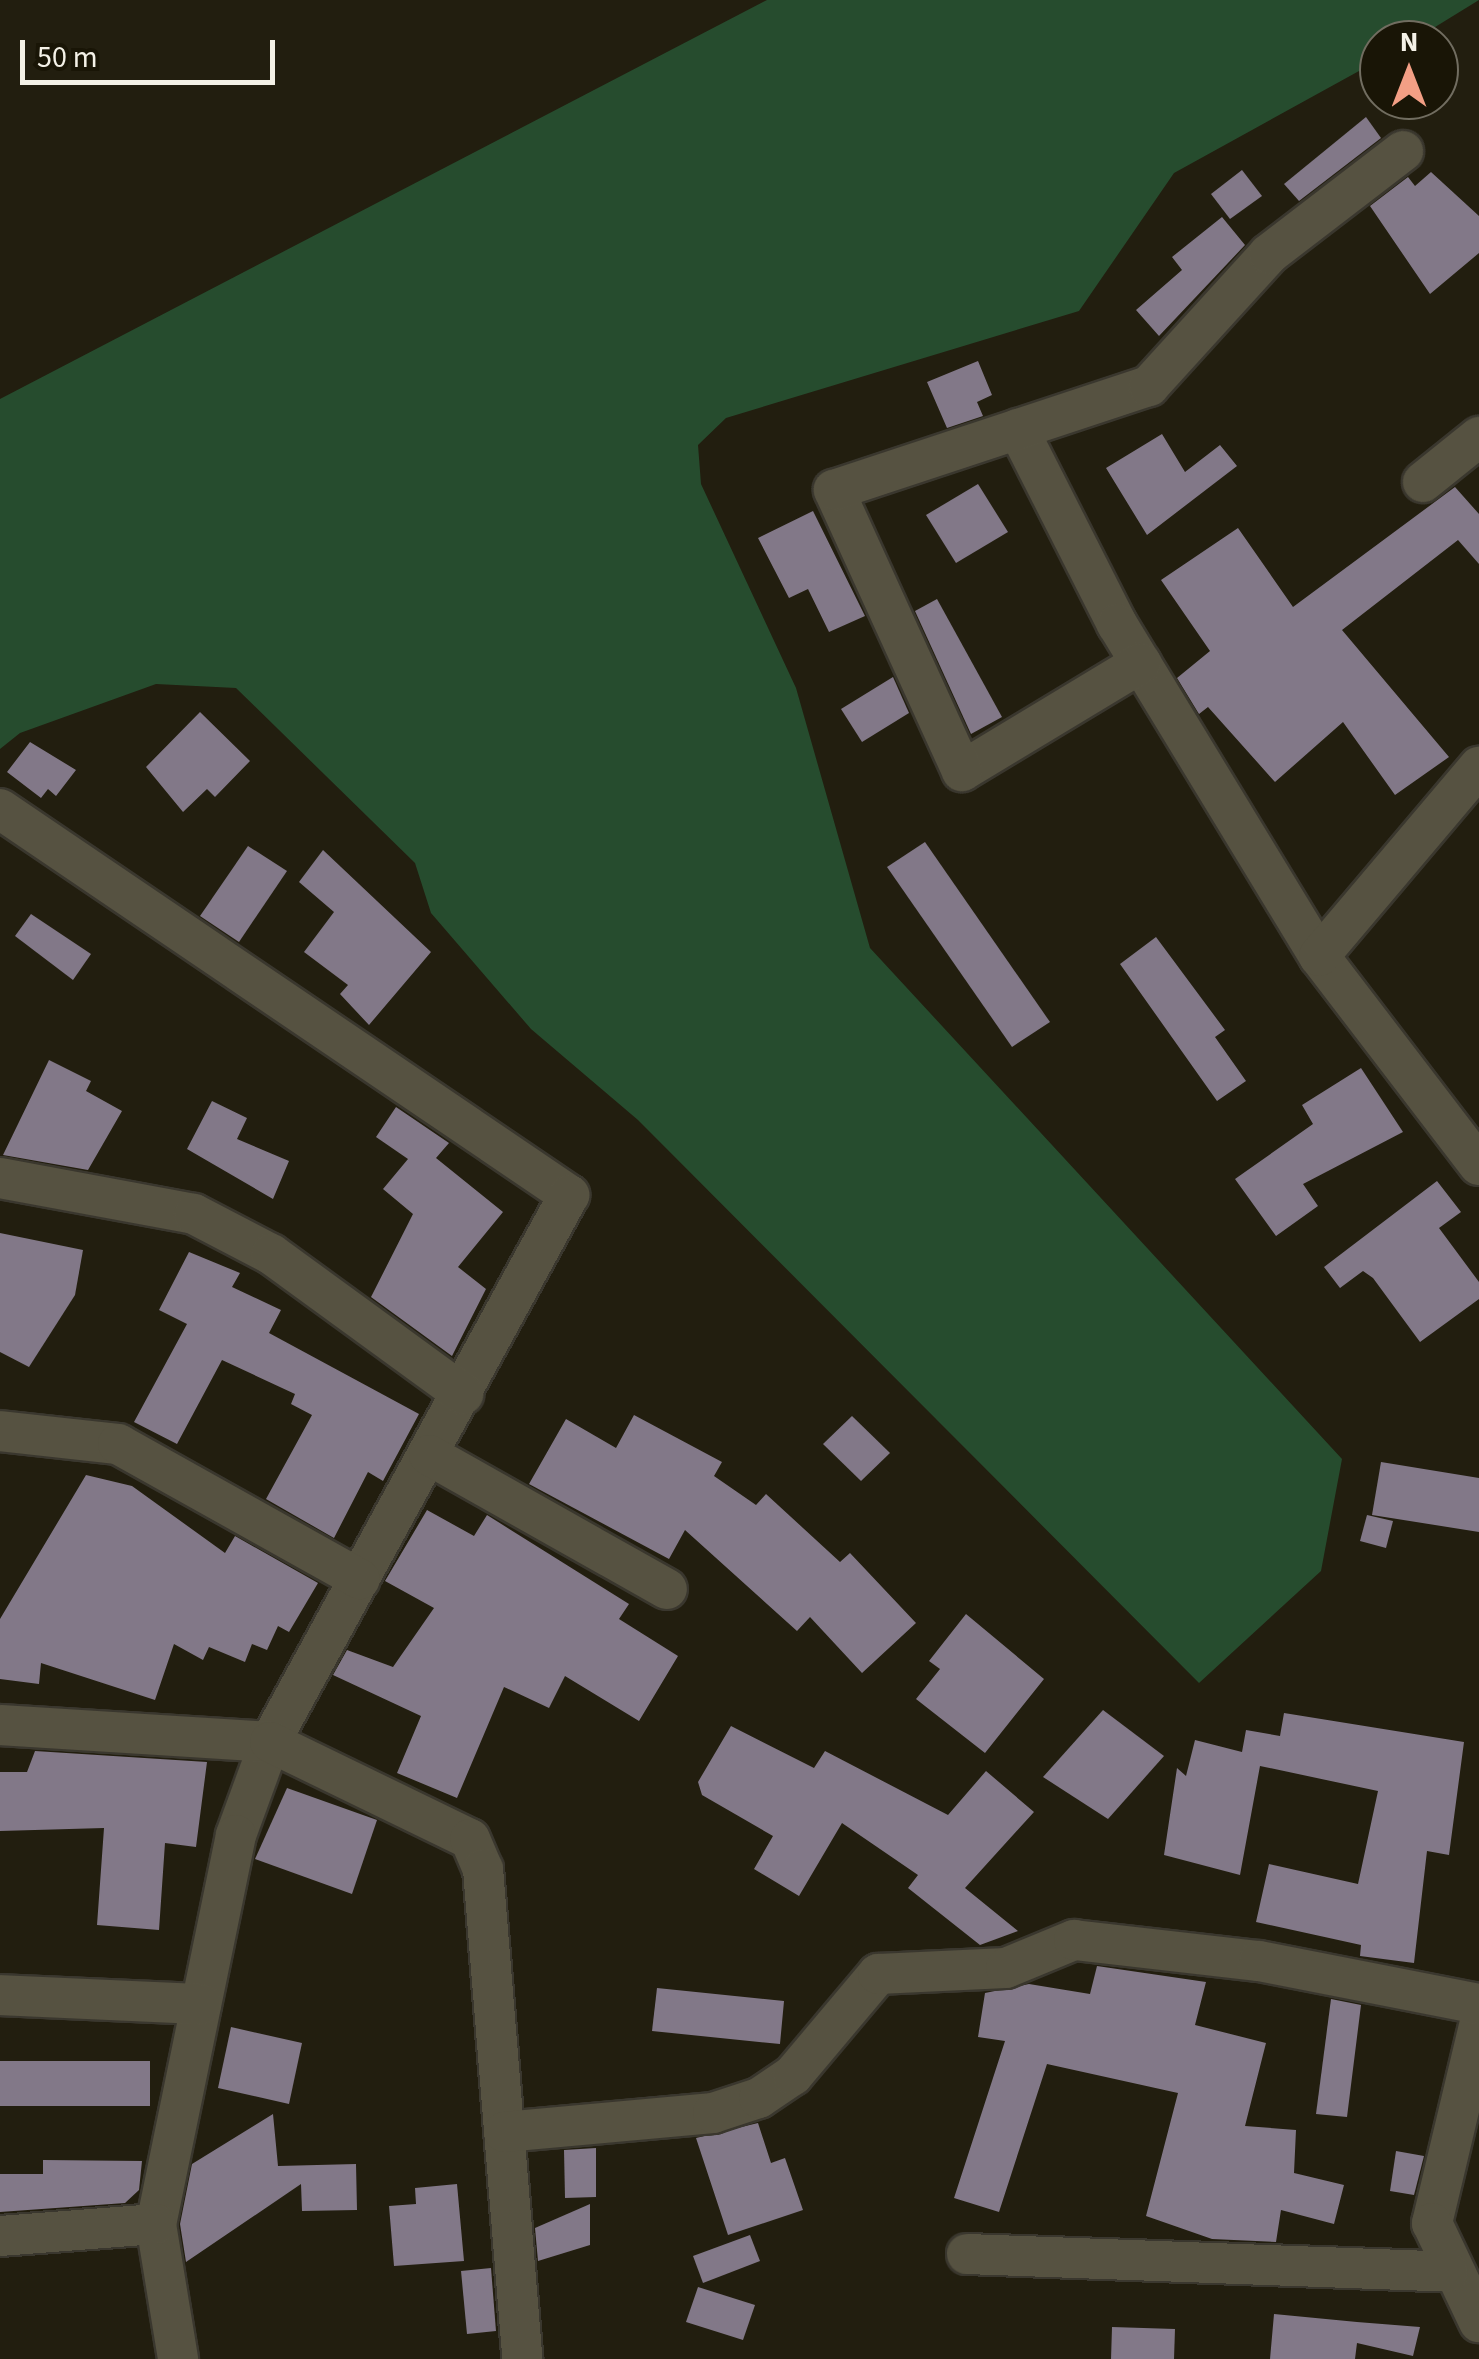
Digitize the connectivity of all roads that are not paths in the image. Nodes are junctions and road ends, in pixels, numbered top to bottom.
1 (1403, 151) dead end
2 (1018, 428) junction
3 (1479, 437) edge
4 (1422, 482) dead end
5 (1141, 664) junction
6 (1479, 766) edge
7 (0, 809) edge
8 (1318, 956) junction
9 (1479, 1165) edge
10 (0, 1178) edge
11 (463, 1394) junction
12 (0, 1431) edge
13 (429, 1455) junction
14 (360, 1579) junction
15 (667, 1590) dead end
16 (0, 1724) edge
17 (270, 1742) junction
18 (0, 1996) edge
19 (201, 2004) junction
20 (1479, 2004) edge
21 (1479, 2026) edge
22 (504, 2132) junction
23 (156, 2224) junction
24 (0, 2236) edge
25 (967, 2254) dead end
26 (1448, 2272) junction
27 (1479, 2322) edge
28 (178, 2359) edge
29 (522, 2359) edge

1 - 2 street
2 - 5 street
2 - 5 street
3 - 4 street
5 - 8 street
6 - 8 street
7 - 11 street
8 - 9 street
10 - 11 street
11 - 13 street
12 - 14 street
13 - 14 street
13 - 15 street
14 - 17 street
16 - 17 street
17 - 19 street
17 - 22 street
18 - 19 street
19 - 23 street
20 - 22 street
21 - 26 street
22 - 29 street
23 - 24 street
23 - 28 street
25 - 26 street
26 - 27 street

